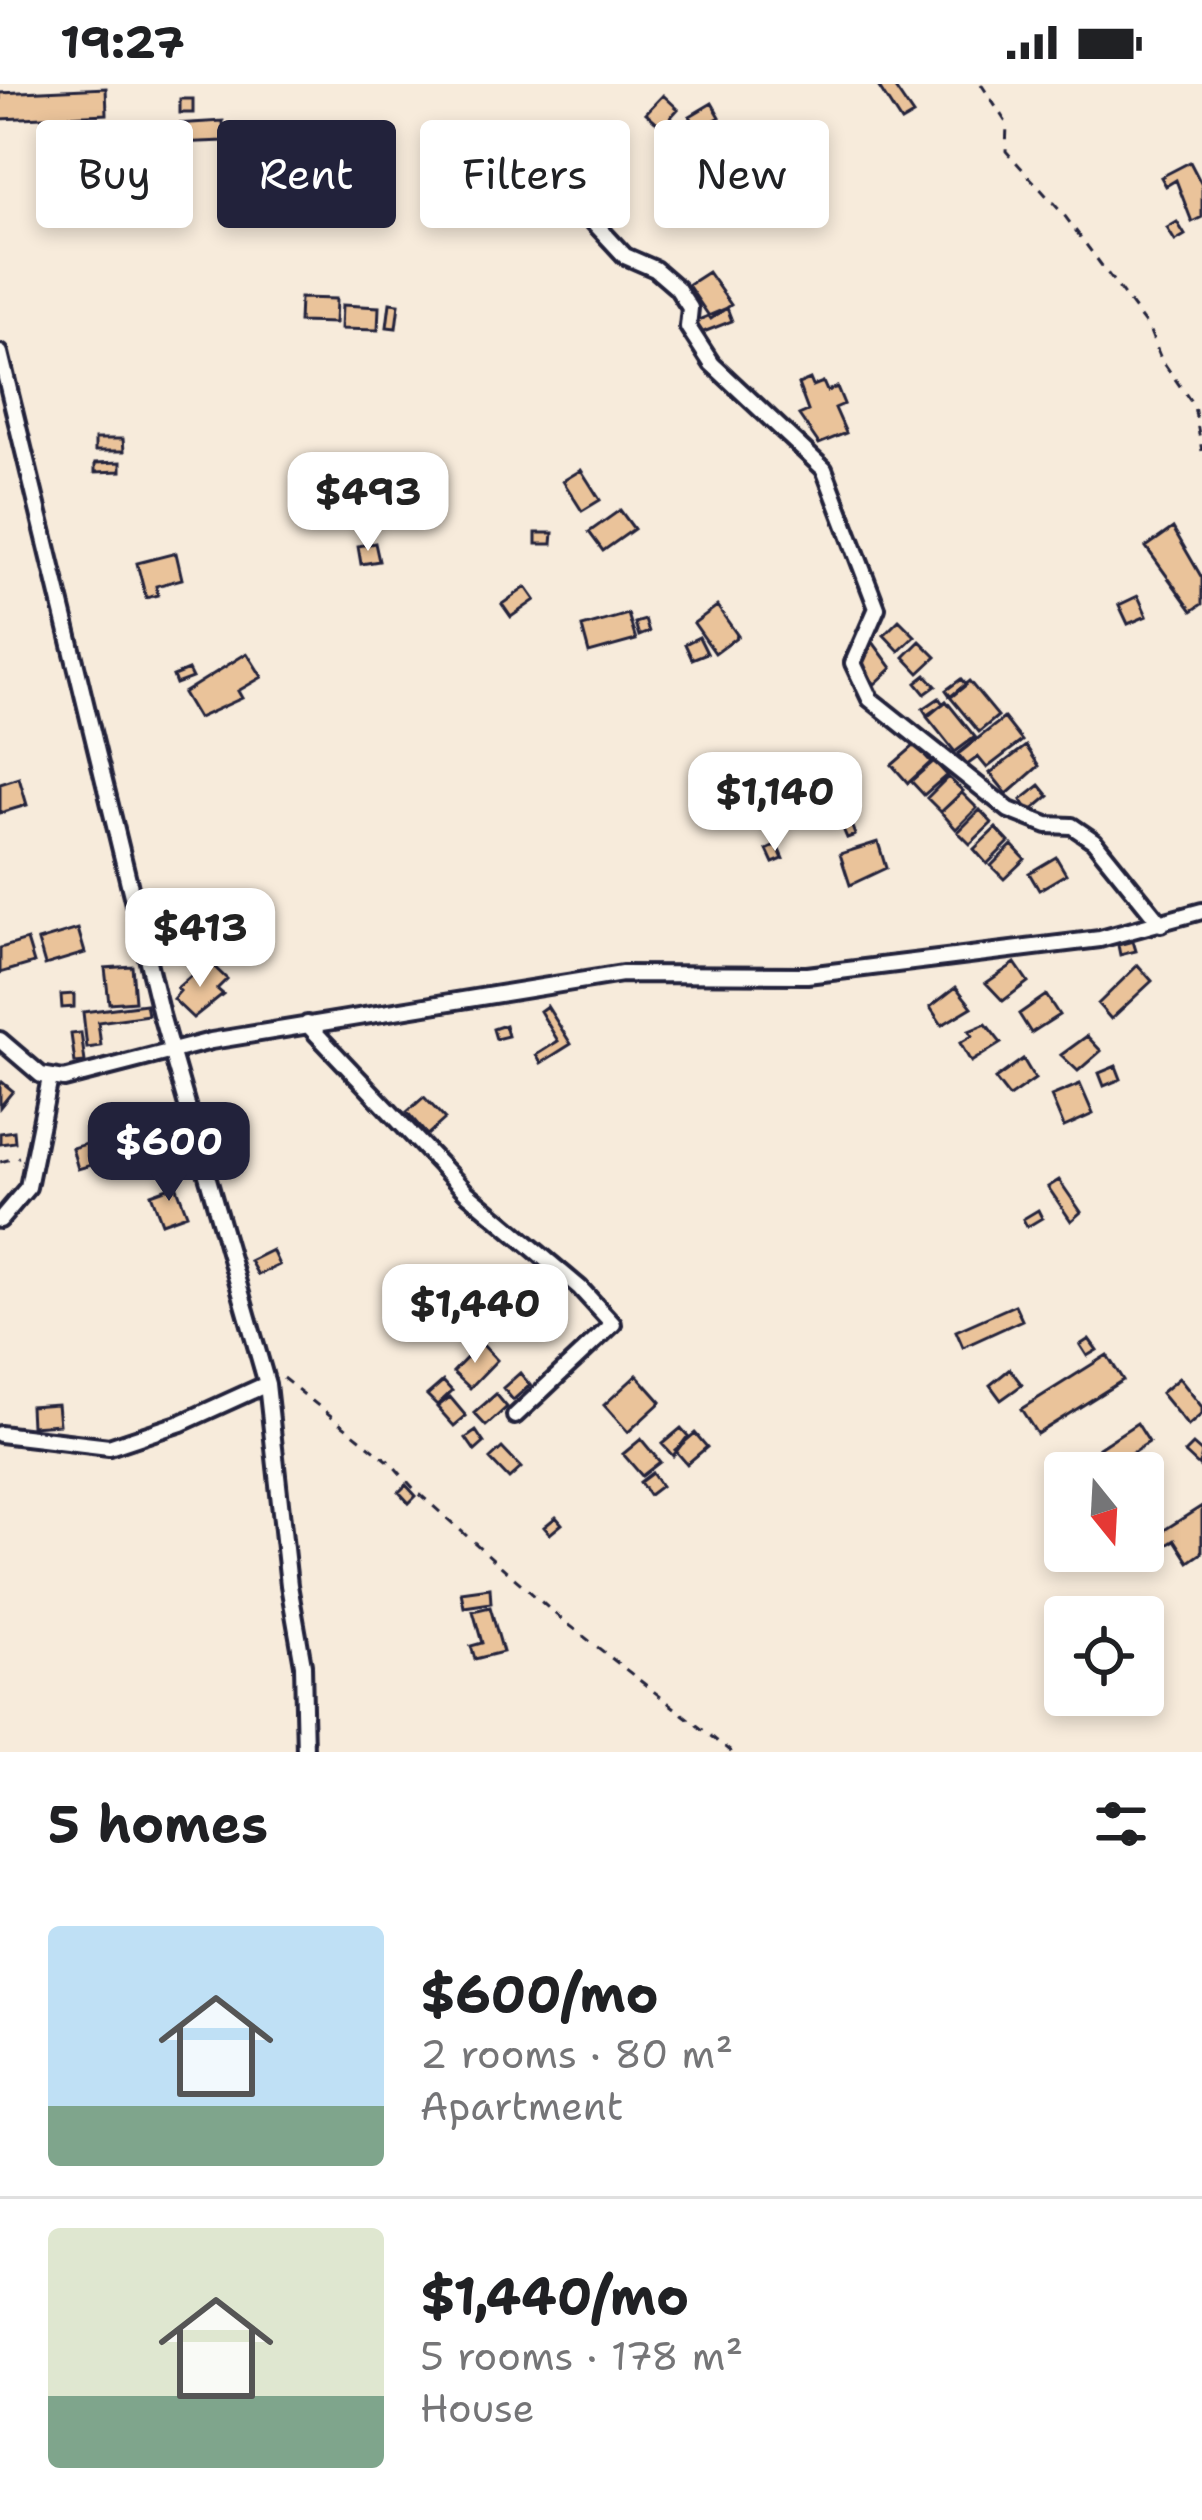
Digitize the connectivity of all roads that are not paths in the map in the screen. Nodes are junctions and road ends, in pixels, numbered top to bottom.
1 (599, 228) edge
2 (0, 353) edge
3 (1202, 910) edge
4 (1161, 924) junction
5 (307, 1024) junction
6 (0, 1040) edge
7 (173, 1050) junction
8 (50, 1078) junction
9 (0, 1220) edge
10 (267, 1384) junction
11 (514, 1416) dead end
12 (0, 1434) edge
13 (305, 1752) edge

1 - 4 street
2 - 7 street
3 - 4 street
4 - 5 street
5 - 7 street
5 - 11 street
6 - 8 street
7 - 8 street
7 - 10 street
8 - 9 street
10 - 12 street
10 - 13 street

